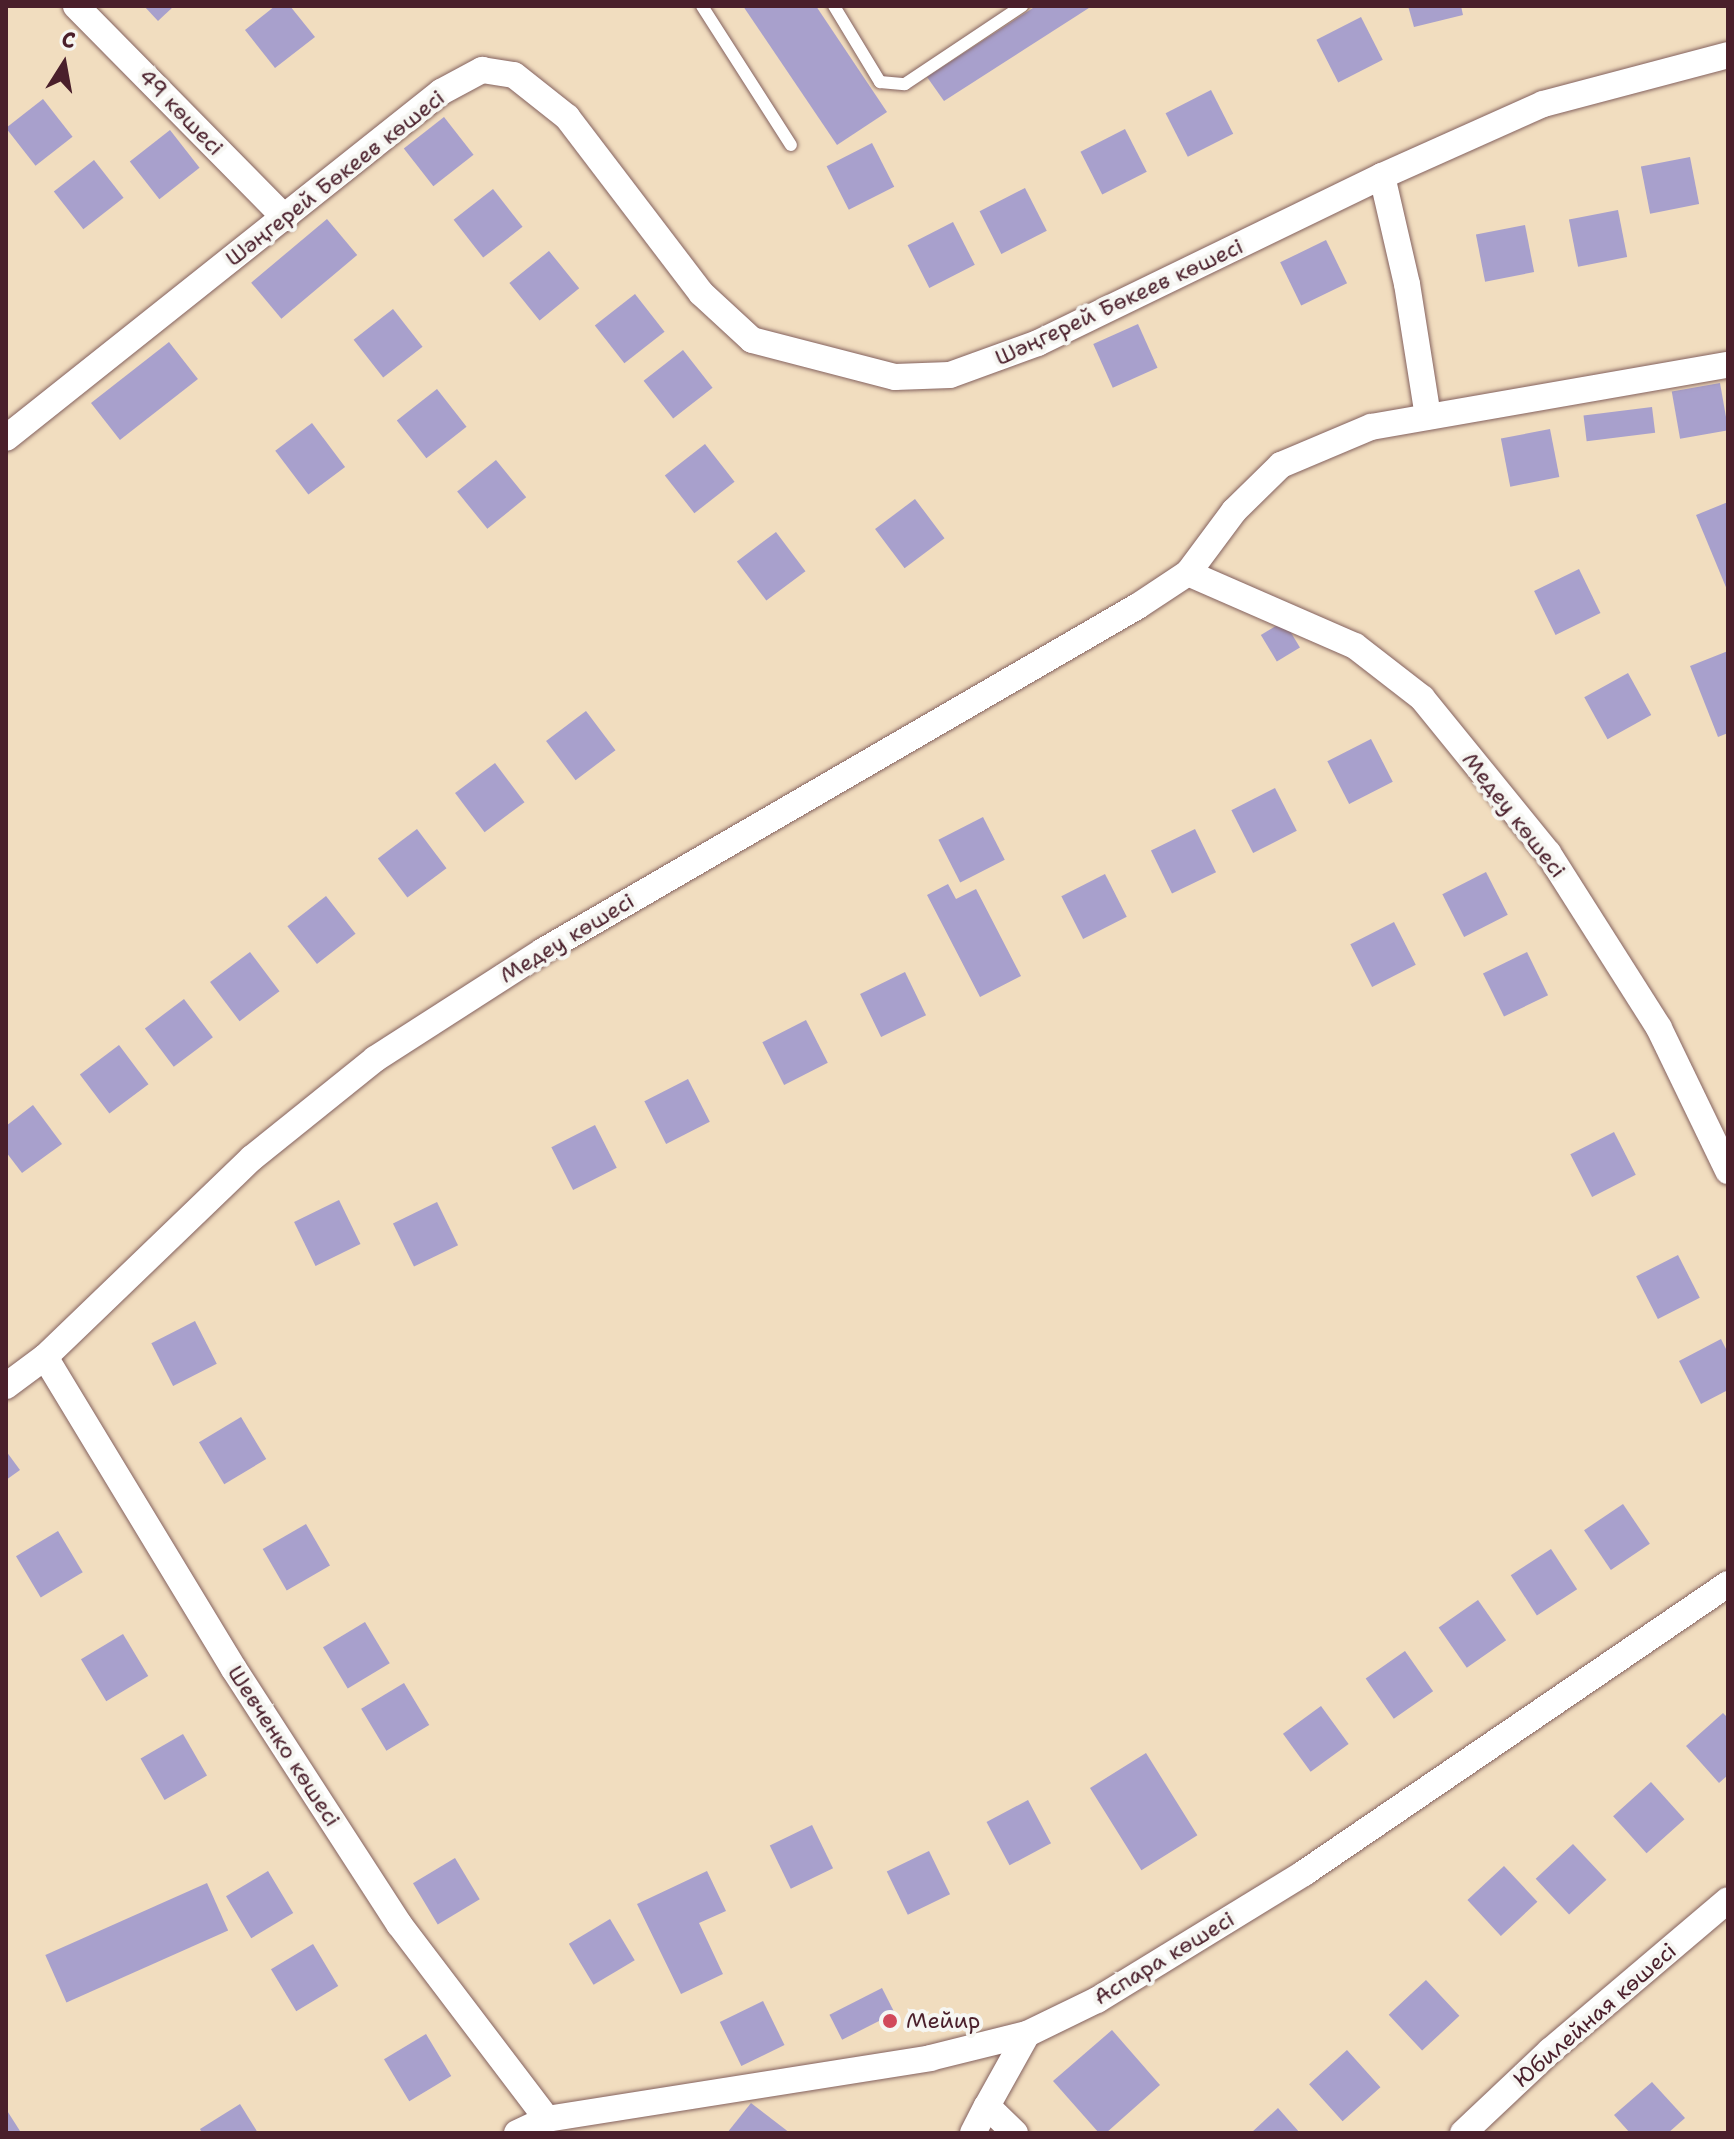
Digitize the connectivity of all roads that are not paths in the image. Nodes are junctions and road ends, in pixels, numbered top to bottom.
1 (76, 6) edge
2 (702, 6) edge
3 (834, 6) edge
4 (1022, 6) edge
5 (1728, 55) edge
6 (791, 145) dead end
7 (1382, 176) junction
8 (285, 218) junction
9 (1728, 365) edge
10 (1428, 416) junction
11 (6, 438) edge
12 (1188, 573) junction
13 (1722, 1139) edge
14 (1728, 1171) edge
15 (45, 1357) junction
16 (6, 1386) edge
17 (1728, 1584) edge
18 (1728, 1900) edge
19 (1027, 2034) junction
20 (987, 2106) junction
21 (547, 2119) junction
22 (517, 2133) edge
23 (973, 2133) edge
24 (1015, 2133) edge
25 (1463, 2133) edge

1 - 8 street, 49 көшесі
2 - 6 lane
3 - 4 lane
5 - 7 street, Шәңгерей Бөкеев көшесі
7 - 8 street, Шәңгерей Бөкеев көшесі
7 - 10 street
8 - 11 street, Шәңгерей Бөкеев көшесі
9 - 10 street, Медеу көшесі
10 - 12 street, Медеу көшесі
12 - 13 street, Медеу көшесі
12 - 15 street, Медеу көшесі
13 - 14 street, Медеу көшесі
15 - 16 street, Медеу көшесі
15 - 21 street, Шевченко көшесі
17 - 19 street, Аспара көшесі
18 - 25 street, Юбилейная көшесі
19 - 20 street
19 - 21 street, Аспара көшесі
20 - 23 street
20 - 24 street
21 - 22 street, Аспара көшесі

